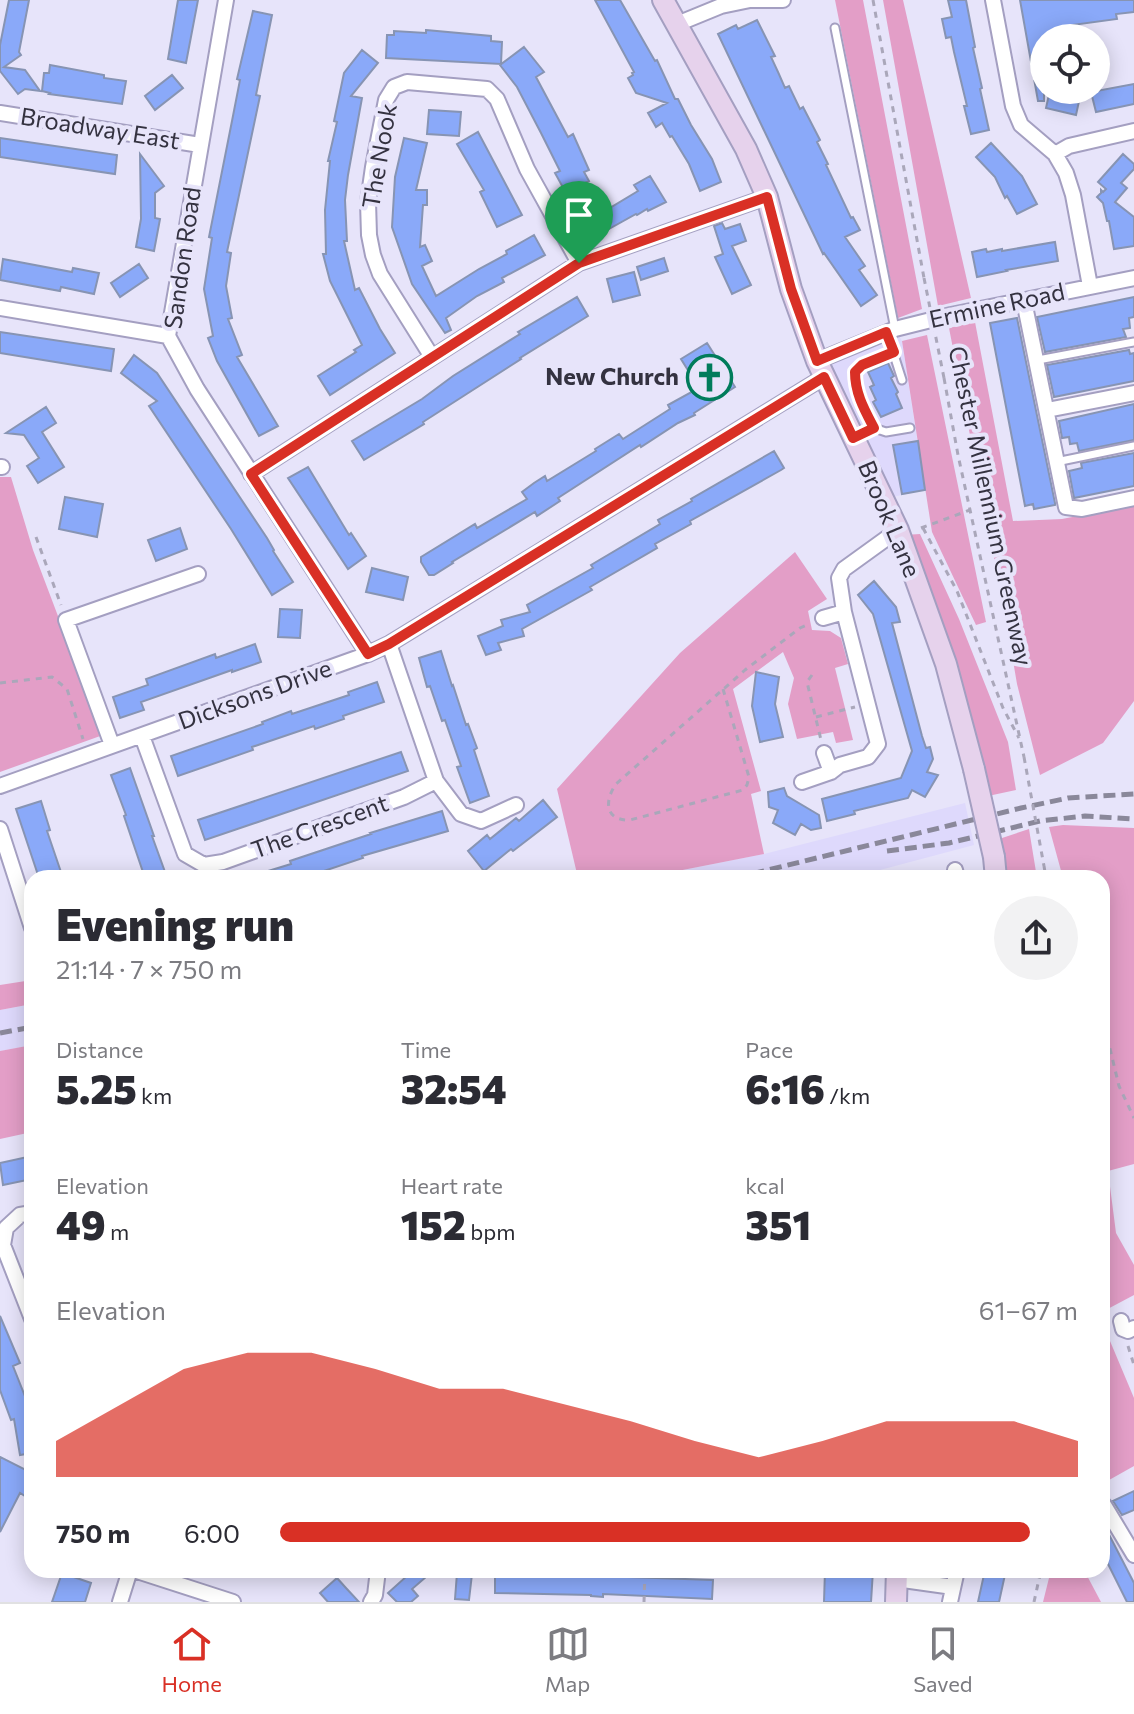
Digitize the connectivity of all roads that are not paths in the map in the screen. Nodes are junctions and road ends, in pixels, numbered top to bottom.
1 (226, 0) edge
2 (663, 0) edge
3 (783, 0) edge
4 (993, 0) edge
5 (677, 24) junction
6 (835, 28) dead end
7 (0, 113) edge
8 (1134, 131) edge
9 (200, 145) junction
10 (1055, 154) junction
11 (767, 197) junction
12 (579, 263) junction
13 (1134, 278) edge
14 (1090, 286) junction
15 (1024, 301) junction
16 (0, 308) edge
17 (891, 330) junction
18 (168, 336) junction
19 (1134, 342) edge
20 (894, 352) junction
21 (432, 357) junction
22 (1038, 360) junction
23 (821, 369) junction
24 (902, 380) dead end
25 (1134, 393) edge
26 (1047, 410) junction
27 (874, 428) junction
28 (910, 428) dead end
29 (853, 438) junction
30 (1134, 446) edge
31 (1056, 462) junction
32 (251, 474) junction
33 (1134, 498) edge
34 (898, 530) junction
35 (198, 574) dead end
36 (844, 612) junction
37 (823, 618) road end
38 (389, 644) junction
39 (368, 654) junction
40 (142, 736) junction
41 (112, 745) junction
42 (824, 753) road end
43 (831, 772) junction
44 (436, 781) junction
45 (802, 782) dead end
46 (0, 786) edge
47 (516, 805) dead end
48 (0, 829) edge
49 (995, 868) edge
50 (24, 903) edge
51 (24, 1214) edge
52 (24, 1299) edge
53 (1110, 1515) edge
54 (1134, 1553) edge
55 (129, 1578) edge
56 (157, 1578) edge
57 (377, 1578) edge
58 (896, 1578) edge
59 (907, 1578) edge
60 (951, 1594) edge
61 (120, 1602) edge
62 (233, 1602) edge
63 (371, 1602) edge
64 (896, 1602) edge

1 - 9 street, Sandon Road
2 - 5 street, Brook Lane
3 - 5 street
4 - 10 street
5 - 11 street, Brook Lane
6 - 17 lane
7 - 9 street, Broadway East
8 - 10 street
9 - 18 street, Sandon Road
10 - 14 street
11 - 12 street
11 - 23 street, Brook Lane
12 - 21 street
12 - 21 street, The Nook
13 - 14 street, Ermine Road
14 - 15 street, Ermine Road
15 - 17 street, Ermine Road
15 - 22 street
16 - 18 street
17 - 20 lane
17 - 23 street, Ermine Road
18 - 32 street, Sandon Road
19 - 22 lane
20 - 24 lane
20 - 27 lane
21 - 32 street
22 - 26 street
23 - 29 street, Brook Lane
23 - 38 street, Dicksons Drive
25 - 26 street
26 - 31 street
27 - 28 lane
27 - 29 lane
29 - 34 street, Brook Lane
30 - 31 lane
31 - 33 street
32 - 39 street, Sandon Road
34 - 36 street
34 - 49 street, Brook Lane, bridge
35 - 41 street
36 - 37 street
36 - 43 street
38 - 39 street, Dicksons Drive
38 - 44 street
39 - 40 street, Dicksons Drive
40 - 41 street, Dicksons Drive
40 - 44 street, The Crescent
41 - 46 street, Dicksons Drive
42 - 43 street
43 - 45 street
44 - 47 street
48 - 50 street
51 - 52 street
53 - 54 street
55 - 61 street
56 - 62 street
57 - 63 street
58 - 64 street
59 - 60 street

